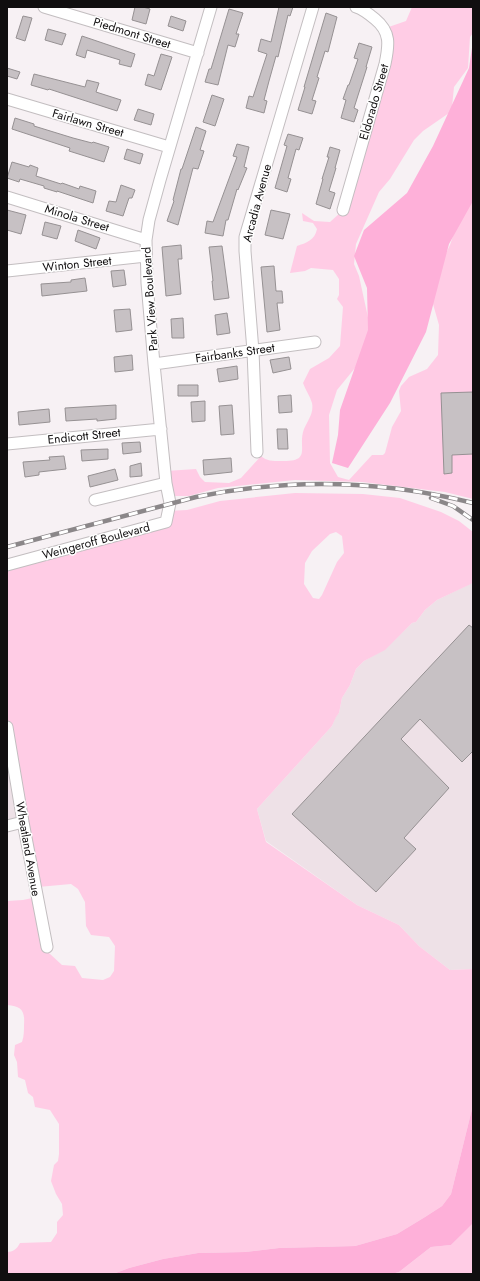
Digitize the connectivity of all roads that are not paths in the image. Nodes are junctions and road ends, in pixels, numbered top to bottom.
1 (44, 7) edge
2 (211, 7) edge
3 (313, 7) edge
4 (356, 7) edge
5 (198, 53) junction
6 (7, 99) edge
7 (169, 147) junction
8 (7, 197) edge
9 (343, 210) dead end
10 (146, 240) junction
11 (146, 256) junction
12 (7, 271) edge
13 (315, 342) dead end
14 (253, 351) junction
15 (154, 364) junction
16 (161, 429) junction
17 (7, 444) edge
18 (257, 452) dead end
19 (166, 483) junction
20 (95, 500) dead end
21 (170, 503) joint
22 (7, 565) edge
23 (7, 727) edge
24 (23, 822) junction
25 (7, 826) edge
26 (47, 947) dead end

1 - 5 street, Piedmont Street
2 - 5 street, Park View Boulevard
3 - 14 street, Arcadia Avenue
4 - 9 street, Eldorado Street
5 - 7 street, Park View Boulevard
6 - 7 street, Fairlawn Street
7 - 10 street, Park View Boulevard
8 - 10 street, Minola Street
10 - 11 street, Park View Boulevard
11 - 12 street, Winton Street
11 - 15 street, Park View Boulevard
13 - 14 street, Fairbanks Street
14 - 15 street, Fairbanks Street
14 - 18 street, Arcadia Avenue
15 - 16 street, Park View Boulevard
16 - 17 street, Endicott Street
16 - 19 street, Park View Boulevard
19 - 20 street
19 - 21 street, Park View Boulevard
21 - 22 street, Weingeroff Boulevard
23 - 24 street, Wheatland Avenue
24 - 25 street
24 - 26 street, Wheatland Avenue

